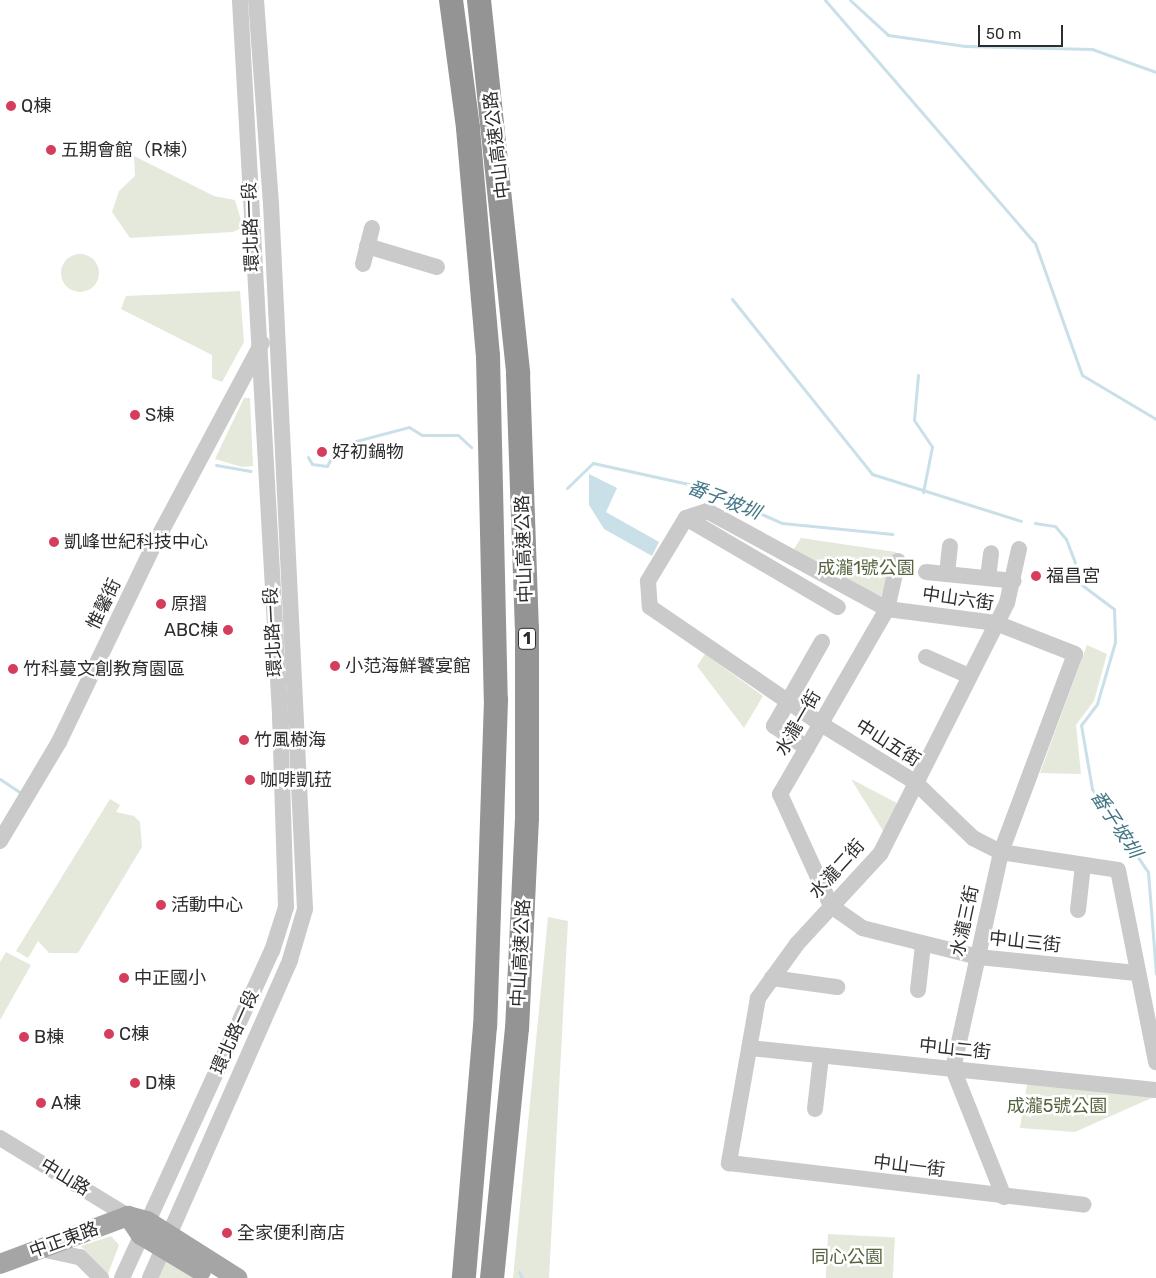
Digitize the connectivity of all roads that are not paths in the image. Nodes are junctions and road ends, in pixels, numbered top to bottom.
1 (240, 0) edge
2 (256, 0) edge
3 (451, 0) edge
4 (479, 0) edge
5 (372, 228) dead end
6 (367, 246) junction
7 (363, 264) dead end
8 (437, 266) dead end
9 (275, 336) junction
10 (260, 344) junction
11 (686, 518) junction
12 (950, 546) dead end
13 (1019, 549) dead end
14 (991, 553) dead end
15 (898, 561) dead end
16 (926, 572) dead end
17 (947, 574) junction
18 (988, 578) junction
19 (1014, 581) junction
20 (838, 607) dead end
21 (887, 609) junction
22 (996, 623) junction
23 (822, 642) dead end
24 (1075, 654) joint
25 (926, 656) dead end
26 (969, 676) junction
27 (788, 702) junction
28 (821, 724) junction
29 (807, 748) junction
30 (914, 782) junction
31 (0, 841) edge
32 (1000, 852) junction
33 (1083, 865) junction
34 (831, 906) junction
35 (1078, 910) dead end
36 (923, 945) junction
37 (978, 957) junction
38 (1136, 973) junction
39 (772, 978) junction
40 (837, 987) dead end
41 (918, 990) dead end
42 (750, 1048) junction
43 (821, 1056) junction
44 (1156, 1062) edge
45 (953, 1069) junction
46 (1156, 1090) edge
47 (814, 1109) dead end
48 (0, 1138) edge
49 (729, 1163) joint
50 (1004, 1197) junction
51 (1084, 1206) dead end
52 (139, 1224) junction
53 (166, 1242) junction
54 (40, 1249) junction
55 (0, 1264) edge
56 (101, 1278) edge
57 (122, 1278) edge
58 (150, 1278) edge
59 (211, 1278) edge
60 (236, 1278) edge
61 (464, 1278) edge
62 (492, 1278) edge

1 - 10 street, 環北路一段
2 - 9 street, 環北路一段
3 - 61 highway, 中山高速公路 / 1
4 - 62 highway, 中山高速公路 / 1
5 - 6 street
6 - 7 street
6 - 8 street
9 - 10 street
9 - 53 street, 環北路一段
10 - 31 street, 惟馨街
10 - 52 street, 環北路一段
11 - 20 street
11 - 21 street, 中山六街
11 - 27 street, 中山五街
12 - 17 street
13 - 19 street, 水瀧二街
14 - 18 street
15 - 21 street, 水瀧一街
16 - 17 street
17 - 18 street
18 - 19 street
19 - 22 street, 水瀧二街
21 - 22 street, 中山六街
21 - 28 street, 水瀧一街
22 - 24 street, 中山六街
22 - 26 street, 水瀧二街
23 - 27 street
24 - 32 street, 水瀧三街
25 - 26 street
26 - 30 street, 水瀧二街
27 - 28 street, 中山五街
27 - 29 street
28 - 29 street, 水瀧一街
28 - 30 street, 中山五街
29 - 34 street, 水瀧一街
30 - 32 street, 中山五街
30 - 34 street, 水瀧二街
32 - 33 street, 中山五街
32 - 37 street, 水瀧三街
33 - 35 street
33 - 38 street, 中山五街
34 - 36 street, 中山三街
34 - 39 street, 水瀧二街
36 - 37 street, 中山三街
36 - 41 street
37 - 38 street, 中山三街
37 - 45 street, 水瀧三街
38 - 44 street
39 - 40 street
39 - 42 street, 水瀧二街
42 - 43 street, 中山二街
42 - 49 street, 水瀧二街
43 - 45 street, 中山二街
43 - 47 street
45 - 46 street, 中山二街
45 - 50 street
48 - 52 street, 中山路
49 - 50 street, 中山一街
50 - 51 street, 中山一街
52 - 53 main road, 中山路
52 - 54 main road, 中正東路
52 - 57 street, 環北路一段
53 - 58 street, 環北路一段
53 - 59 main road, 中山路
53 - 60 main road, 中山路
54 - 55 main road, 中正東路
54 - 56 street

